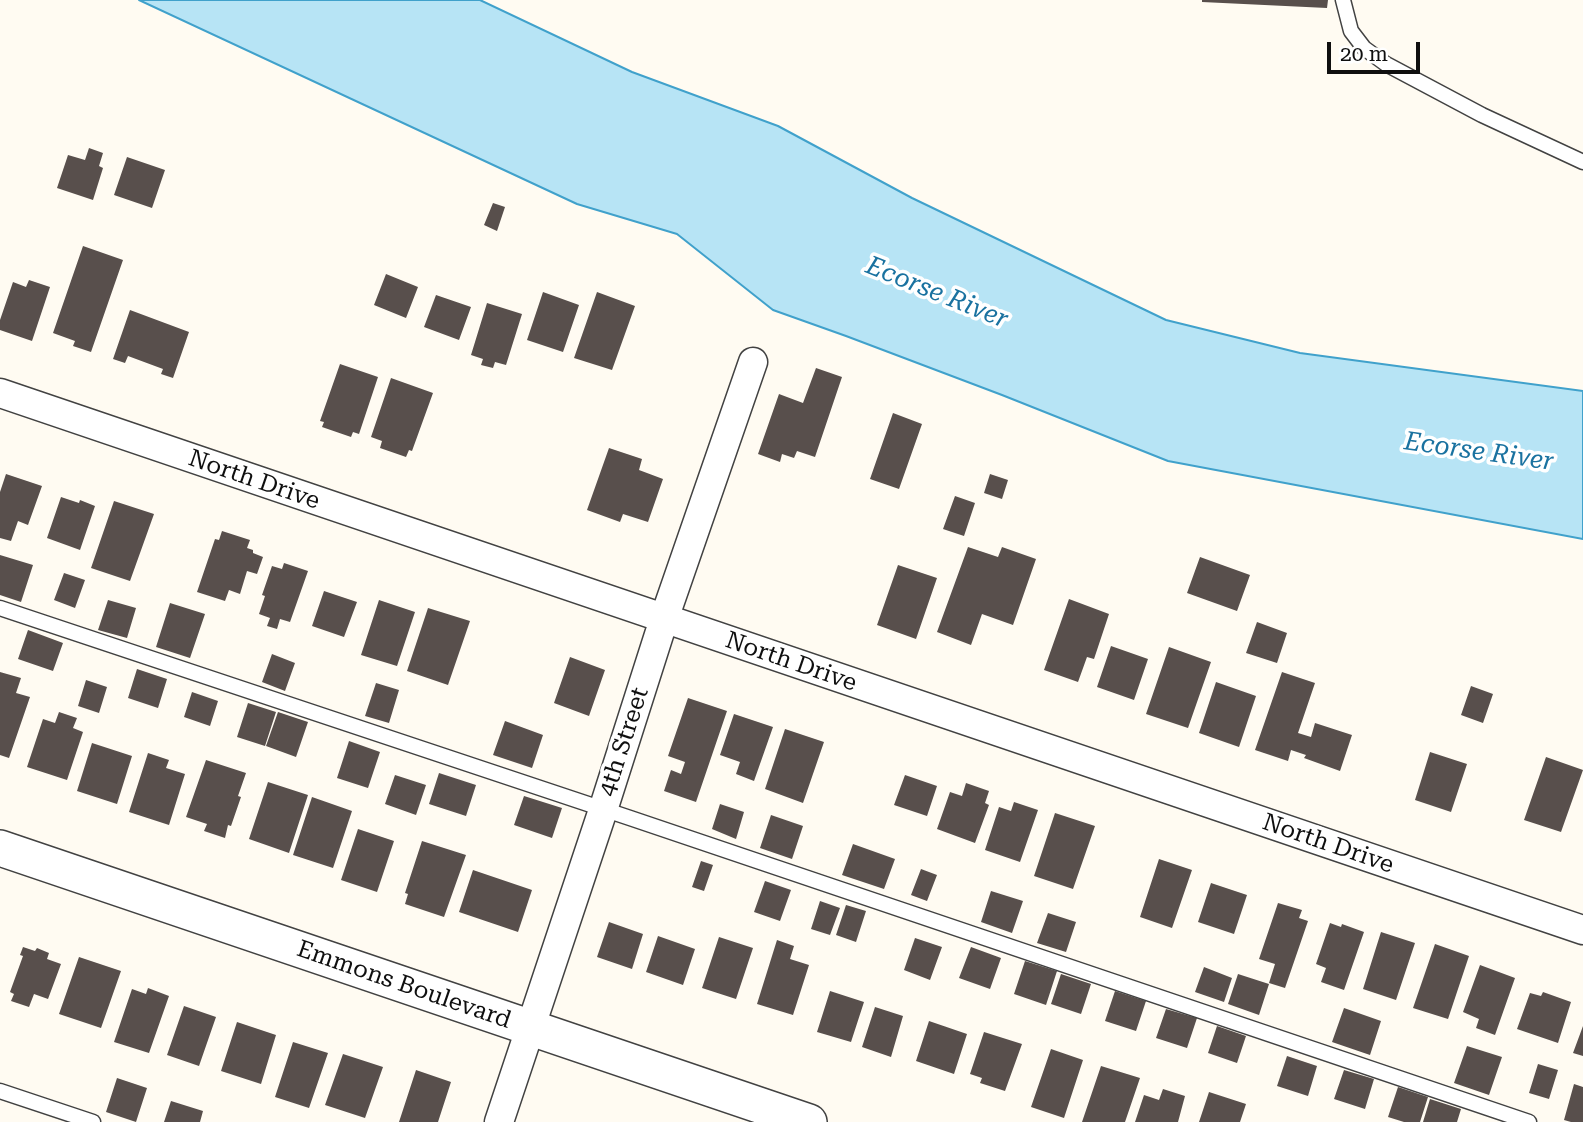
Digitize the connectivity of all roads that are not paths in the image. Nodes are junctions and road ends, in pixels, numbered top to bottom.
1 (1343, 0) edge
2 (1583, 162) edge
3 (753, 362) dead end
4 (0, 393) edge
5 (0, 608) edge
6 (664, 619) junction
7 (603, 810) junction
8 (0, 848) edge
9 (1583, 930) edge
10 (531, 1028) junction
11 (0, 1091) edge
12 (93, 1122) edge
13 (499, 1122) edge
14 (809, 1122) edge
15 (1529, 1122) edge

1 - 2 lane
3 - 6 street, 4th Street
4 - 6 street, North Drive
5 - 7 lane
6 - 7 street, 4th Street
6 - 9 street, North Drive
7 - 10 street, 4th Street
7 - 15 lane
8 - 10 street, Emmons Boulevard
10 - 13 street, 4th Street
10 - 14 street, Emmons Boulevard
11 - 12 lane

